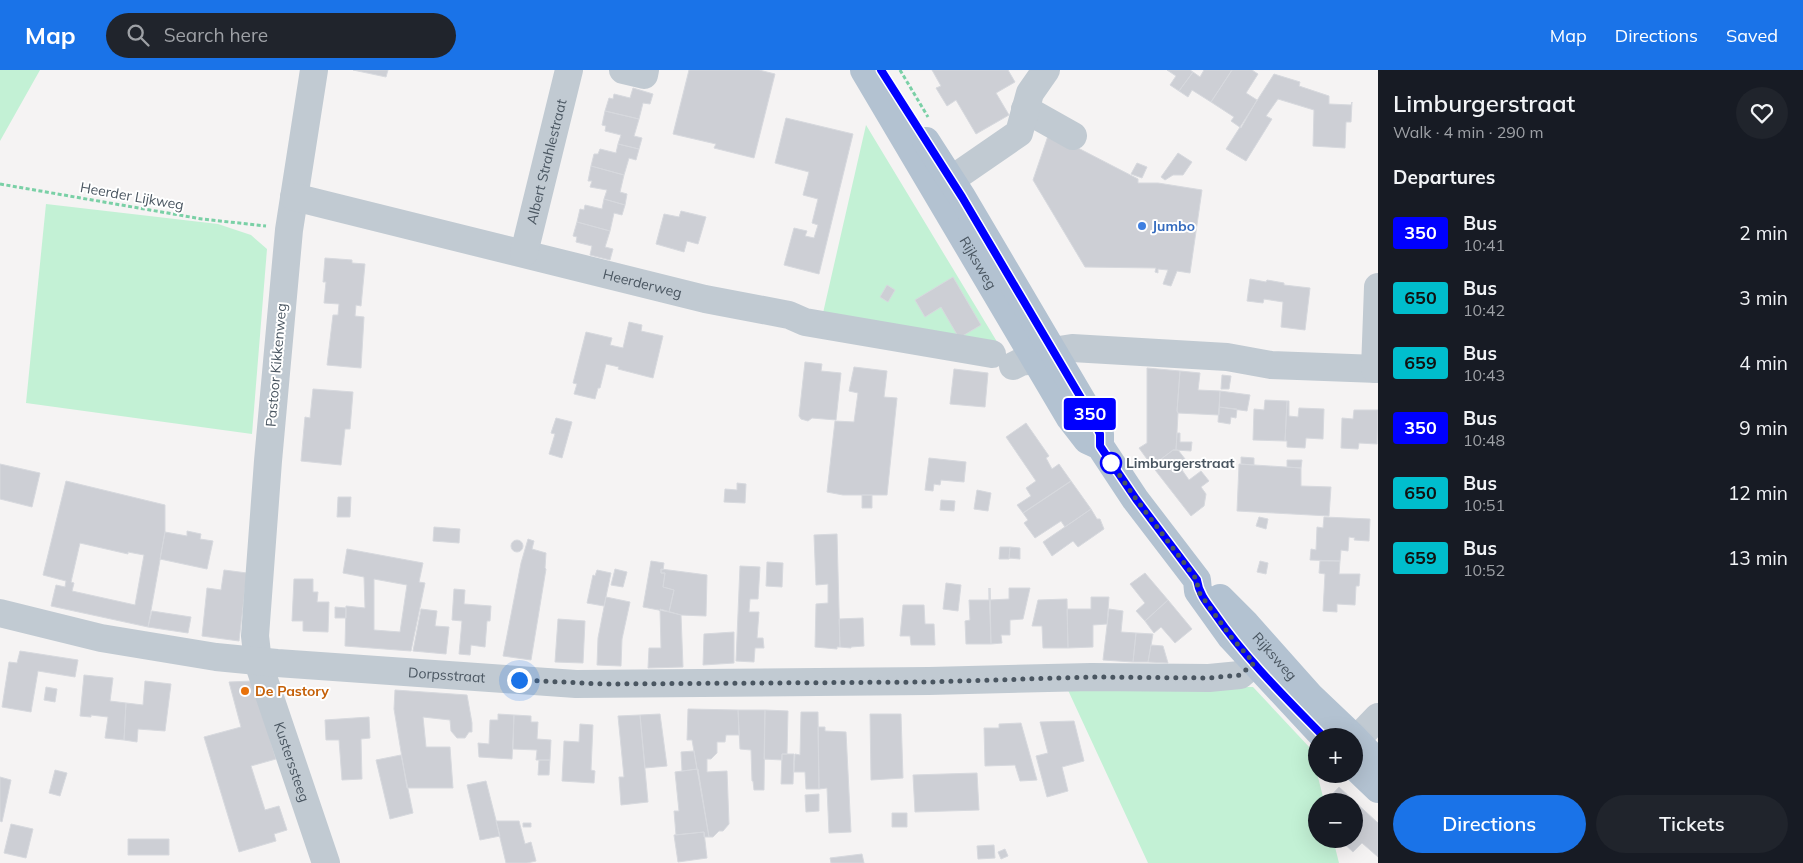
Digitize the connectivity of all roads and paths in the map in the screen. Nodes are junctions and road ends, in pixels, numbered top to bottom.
1 (314, 70) edge
2 (569, 70) edge
3 (623, 70) edge
4 (645, 70) edge
5 (864, 70) edge
6 (881, 70) edge
7 (1046, 70) edge
8 (1025, 109) junction
9 (1073, 136) dead end
10 (950, 178) junction
11 (0, 184) edge
12 (294, 197) junction
13 (260, 225) dead end
14 (524, 253) junction
15 (1378, 287) edge
16 (1022, 359) junction
17 (1377, 369) edge
18 (1197, 580) junction
19 (0, 613) edge
20 (258, 662) junction
21 (1254, 663) junction
22 (1315, 728) edge
23 (1347, 728) edge
24 (1363, 743) edge
25 (1363, 749) edge
26 (1378, 762) edge
27 (1378, 789) edge
28 (326, 863) edge

1 - 12 street, Pastoor Kikkenweg
2 - 14 street, Albert Strahlestraat
3 - 4 street
5 - 16 main road, Rijksweg
6 - 10 main road, Rijksweg
7 - 8 street
8 - 9 street
8 - 10 street
10 - 16 main road, Rijksweg
11 - 13 path, Heerder Lijkweg
12 - 14 street, Heerderweg
12 - 20 street, Pastoor Kikkenweg
14 - 16 street, Heerderweg
15 - 17 street
16 - 17 street
16 - 18 main road, Rijksweg
18 - 21 main road, Rijksweg
18 - 23 main road, Rijksweg
19 - 20 street, Dorpsstraat
20 - 21 street, Dorpsstraat
20 - 28 street, Kusterssteeg
21 - 22 main road, Rijksweg
24 - 26 main road, Rijksweg
25 - 27 main road, Rijksweg

